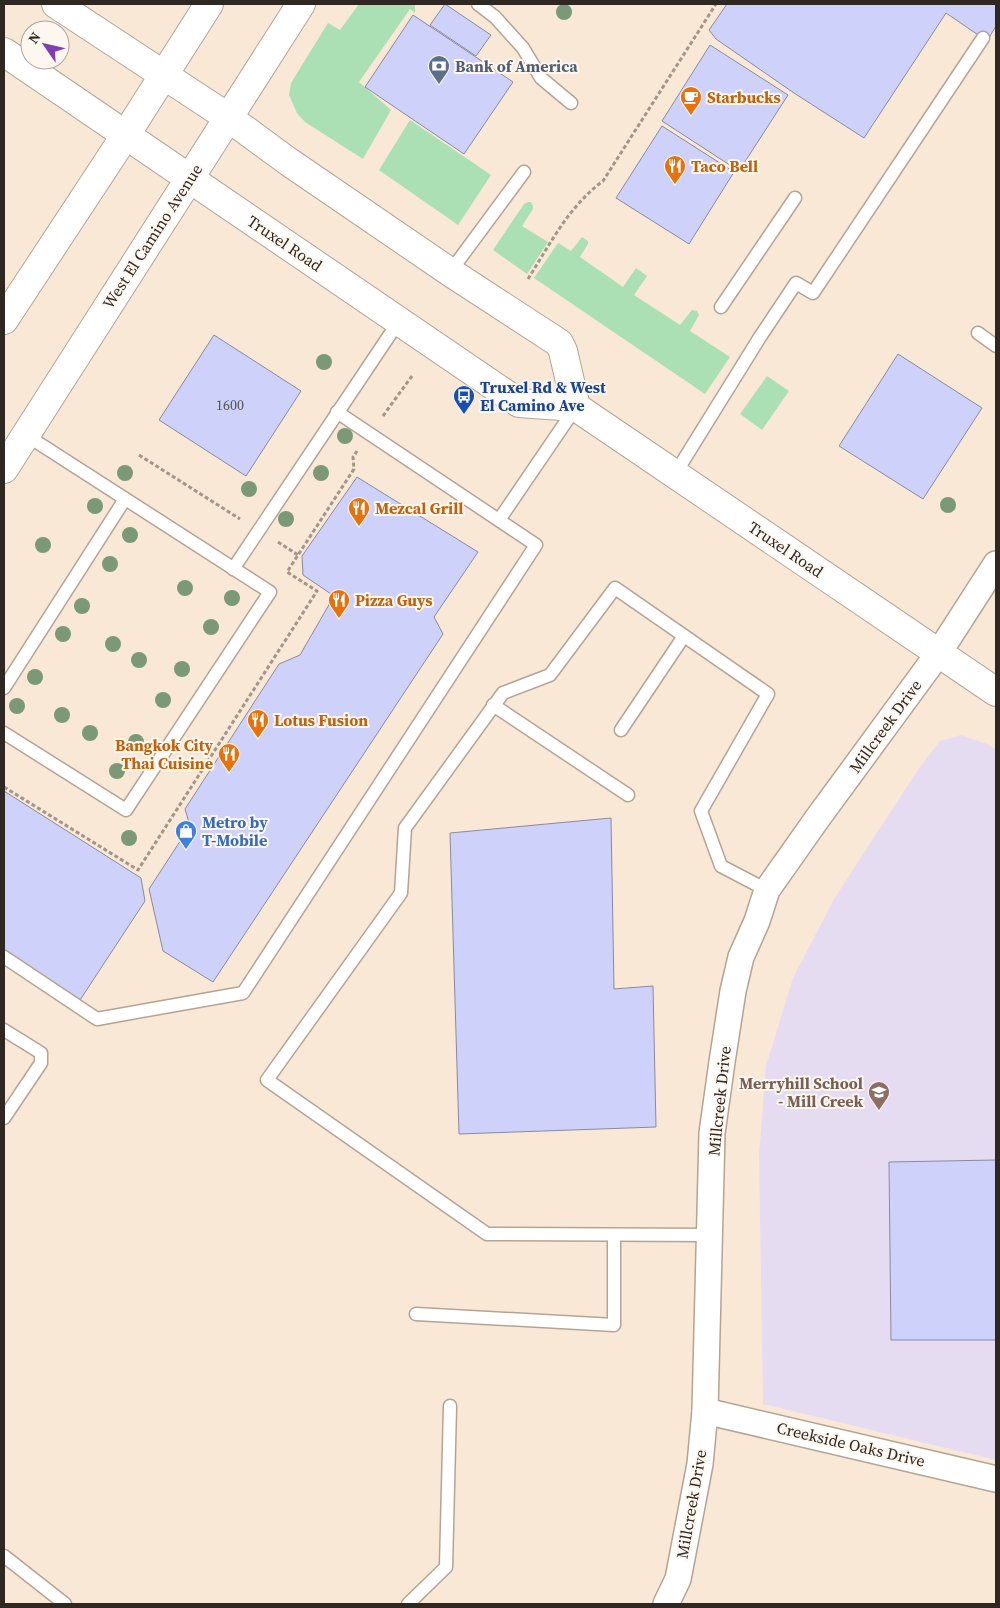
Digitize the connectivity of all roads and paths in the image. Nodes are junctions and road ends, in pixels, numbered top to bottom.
1 (56, 4) edge
2 (209, 4) edge
3 (301, 4) edge
4 (478, 4) edge
5 (716, 4) edge
6 (983, 38) dead end
7 (4, 52) edge
8 (164, 76) junction
9 (570, 103) dead end
10 (229, 118) junction
11 (126, 136) junction
12 (524, 172) dead end
13 (189, 178) junction
14 (795, 198) dead end
15 (450, 272) junction
16 (528, 279) dead end
17 (720, 307) dead end
18 (4, 320) edge
19 (399, 321) junction
20 (978, 333) dead end
21 (996, 346) edge
22 (576, 407) junction
23 (337, 412) junction
24 (26, 435) junction
25 (140, 455) dead end
26 (4, 469) edge
27 (675, 474) junction
28 (125, 500) junction
29 (500, 520) junction
30 (258, 530) junction
31 (298, 555) dead end
32 (996, 564) edge
33 (233, 568) junction
34 (684, 636) junction
35 (938, 654) junction
36 (4, 688) edge
37 (996, 692) edge
38 (493, 705) junction
39 (621, 730) dead end
40 (4, 733) edge
41 (628, 795) dead end
42 (767, 890) junction
43 (4, 957) edge
44 (4, 1030) edge
45 (4, 1118) edge
46 (614, 1235) junction
47 (710, 1235) junction
48 (416, 1314) dead end
49 (450, 1406) dead end
50 (705, 1411) junction
51 (996, 1479) edge
52 (4, 1556) edge
53 (65, 1604) edge
54 (408, 1604) edge
55 (666, 1604) edge

1 - 8 main road
2 - 8 main road
3 - 10 main road, West El Camino Avenue
4 - 9 lane
5 - 16 path
6 - 27 lane
7 - 11 main road, Truxel Road
8 - 10 main road
8 - 11 main road
10 - 13 main road, West El Camino Avenue
10 - 15 main road
11 - 13 main road, Truxel Road
11 - 18 main road
12 - 15 lane
13 - 19 main road, Truxel Road
13 - 24 main road, West El Camino Avenue
14 - 17 lane
15 - 22 main road
19 - 22 main road, Truxel Road
19 - 23 lane
20 - 21 lane
22 - 27 main road, Truxel Road
22 - 29 lane
23 - 29 lane
23 - 30 lane
24 - 26 main road, West El Camino Avenue
24 - 28 lane
25 - 30 path
27 - 35 main road, Truxel Road
28 - 33 lane
28 - 36 lane
29 - 43 lane
30 - 31 path
30 - 33 lane
32 - 35 street, Millcreek Drive
33 - 40 lane
34 - 38 lane
34 - 39 lane
34 - 42 lane
35 - 37 main road, Truxel Road
35 - 42 street, Millcreek Drive
38 - 41 lane
38 - 46 lane
42 - 47 street, Millcreek Drive
44 - 45 lane
46 - 47 lane
46 - 48 lane
47 - 50 street, Millcreek Drive
49 - 54 lane
50 - 51 street, Creekside Oaks Drive
50 - 55 street, Millcreek Drive
52 - 53 lane

